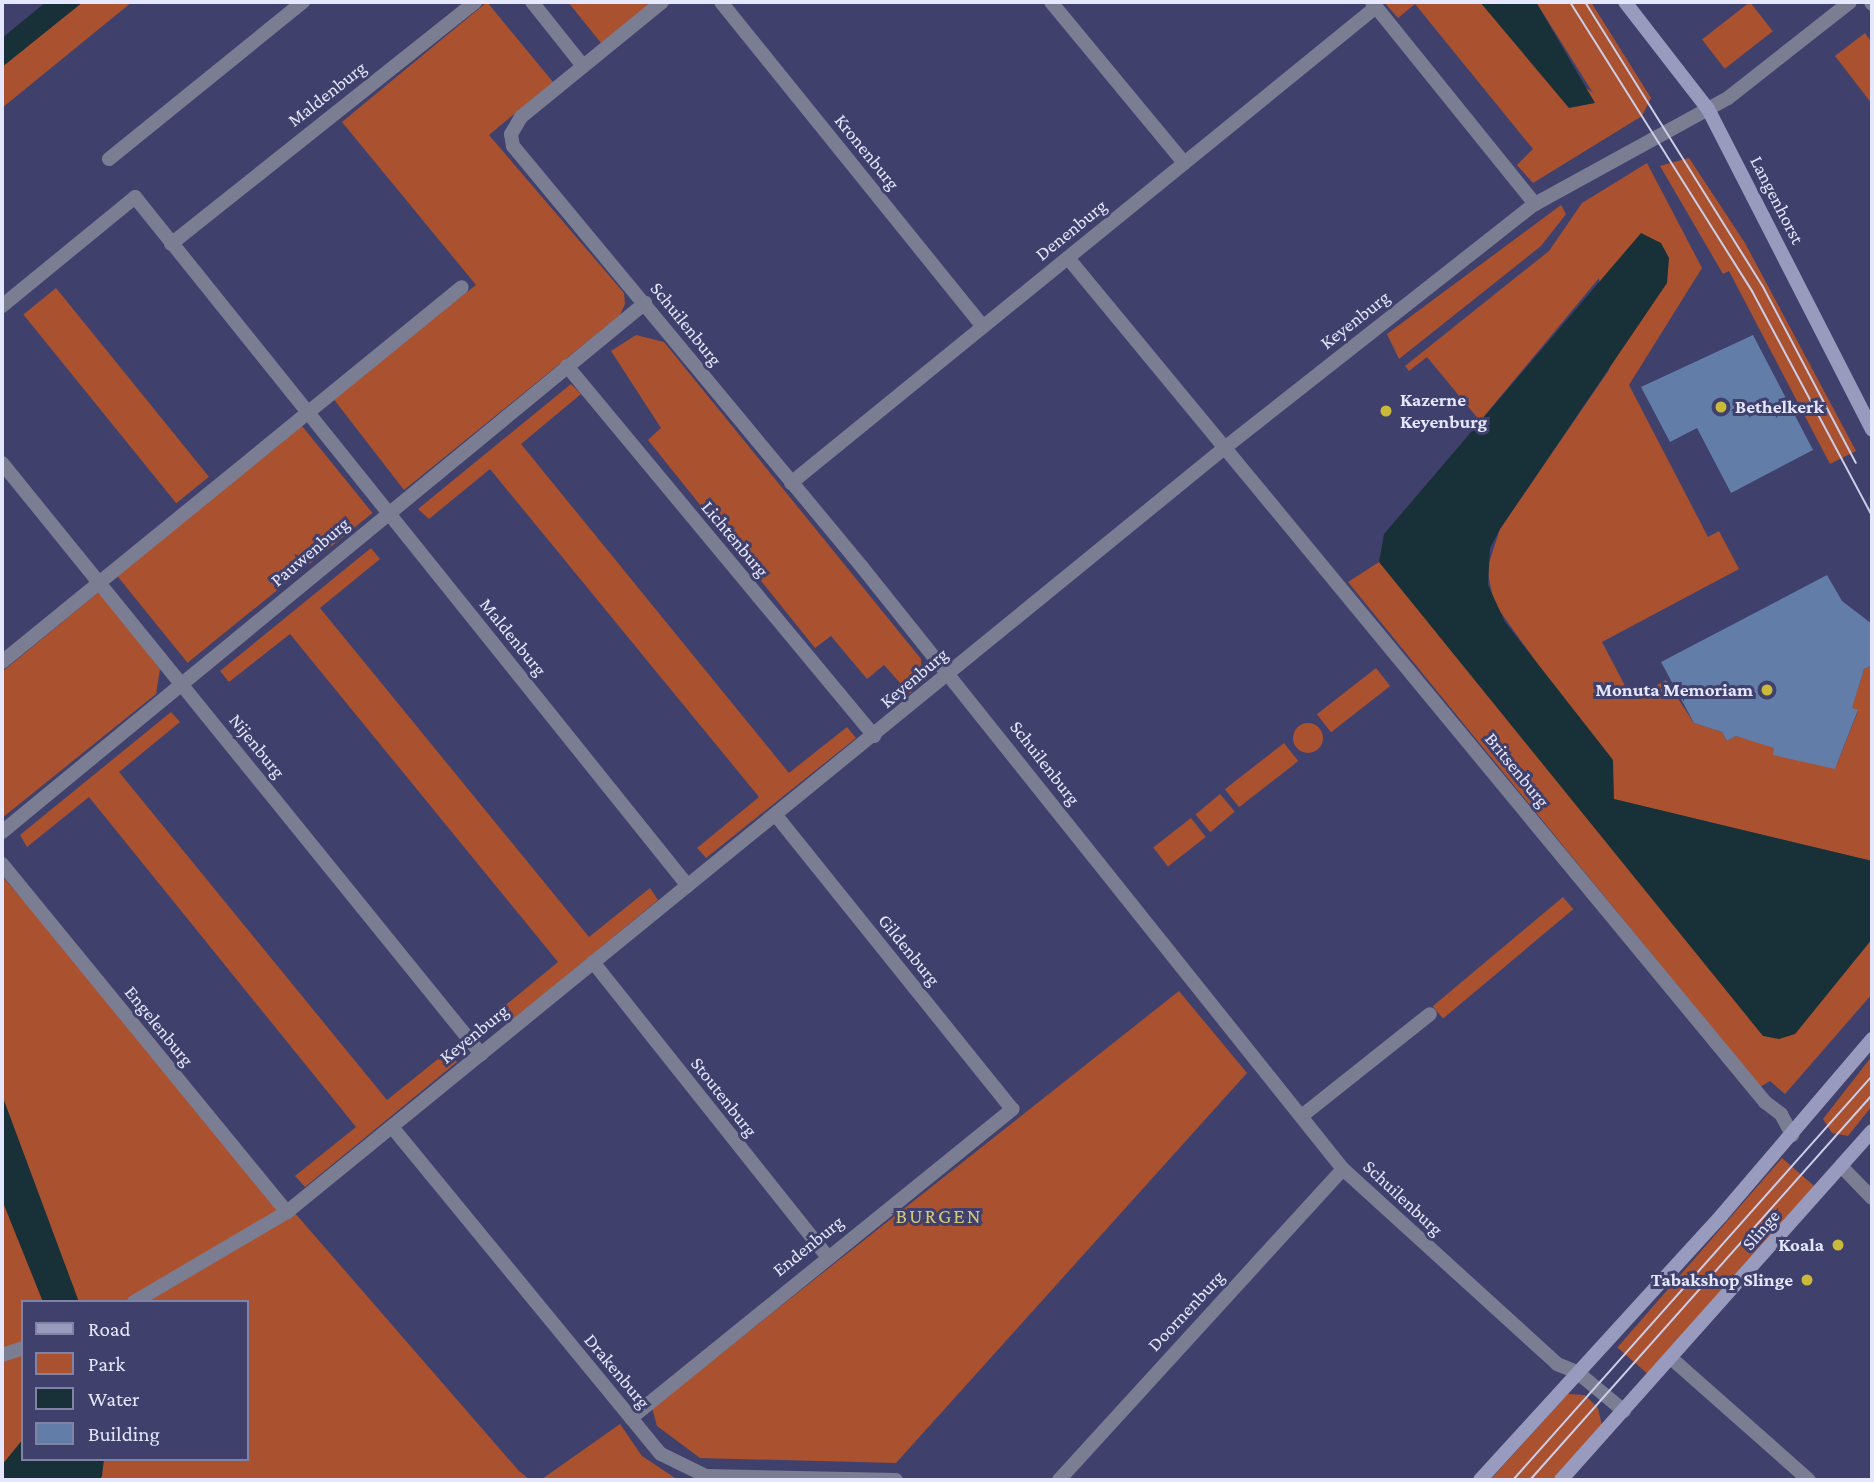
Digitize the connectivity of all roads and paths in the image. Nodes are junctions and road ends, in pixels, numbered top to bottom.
1 (303, 2) edge
2 (475, 2) edge
3 (532, 2) edge
4 (662, 2) edge
5 (722, 2) edge
6 (1051, 2) edge
7 (1625, 2) edge
8 (1850, 2) edge
9 (1374, 4) edge
10 (583, 66) junction
11 (1708, 109) junction
12 (109, 159) dead end
13 (1184, 163) junction
14 (1535, 204) junction
15 (171, 244) junction
16 (1068, 258) junction
17 (462, 287) dead end
18 (645, 303) junction
19 (2, 306) edge
20 (982, 326) junction
21 (567, 366) junction
22 (307, 412) junction
23 (1872, 429) edge
24 (1227, 446) junction
25 (2, 463) edge
26 (791, 483) junction
27 (388, 512) junction
28 (98, 582) junction
29 (2, 662) edge
30 (949, 674) junction
31 (181, 683) junction
32 (874, 736) junction
33 (776, 814) junction
34 (2, 832) edge
35 (2, 864) edge
36 (688, 886) junction
37 (593, 962) junction
38 (1430, 1014) dead end
39 (1872, 1039) edge
40 (481, 1054) junction
41 (1012, 1109) joint
42 (1303, 1115) junction
43 (393, 1127) junction
44 (1872, 1131) edge
45 (1792, 1135) junction
46 (1842, 1167) junction
47 (1343, 1169) junction
48 (1872, 1198) edge
49 (287, 1212) junction
50 (826, 1255) junction
51 (137, 1300) edge
52 (21, 1349) edge
53 (2, 1355) edge
54 (1671, 1358) junction
55 (1577, 1372) junction
56 (1624, 1411) junction
57 (631, 1418) junction
58 (896, 1480) edge
59 (1059, 1480) edge
60 (1480, 1480) edge
61 (1561, 1480) edge
62 (1809, 1480) edge

1 - 12 street
2 - 15 street, Maldenburg
3 - 10 street
4 - 10 street
5 - 20 street, Kronenburg
6 - 13 street
7 - 11 main road, Langenhorst
8 - 11 street, Keyenburg
9 - 13 street, Denenburg
9 - 14 street
10 - 18 street, Schuilenburg
11 - 14 street, Keyenburg
11 - 23 main road, Langenhorst
13 - 16 street, Denenburg
14 - 24 street, Keyenburg
15 - 19 street, Maldenburg
15 - 22 street, Maldenburg
16 - 20 street, Denenburg
16 - 24 street, Britsenburg
17 - 22 street
18 - 21 street, Pauwenburg
18 - 26 street, Schuilenburg
20 - 26 street, Denenburg
21 - 27 street, Pauwenburg
21 - 32 street, Lichtenburg
22 - 27 street, Maldenburg
22 - 28 street
24 - 30 street, Keyenburg
24 - 45 street, Britsenburg
25 - 28 street, Nijenburg
26 - 30 street, Schuilenburg
27 - 31 street, Pauwenburg
27 - 36 street, Maldenburg
28 - 29 street
28 - 31 street, Nijenburg
30 - 32 street, Keyenburg
30 - 42 street, Schuilenburg
31 - 34 street, Pauwenburg
31 - 40 street, Nijenburg
32 - 33 street, Keyenburg
33 - 36 street, Keyenburg
33 - 41 street, Gildenburg
35 - 49 street, Engelenburg
36 - 37 street, Keyenburg
37 - 40 street, Keyenburg
37 - 50 street, Stoutenburg
38 - 42 street
39 - 45 main road, Slinge
40 - 43 street, Keyenburg
41 - 50 street, Endenburg
42 - 47 street, Schuilenburg
43 - 49 street, Keyenburg
43 - 57 street, Drakenburg
44 - 46 main road, Slinge
45 - 55 main road, Slinge
46 - 48 street
46 - 54 main road, Slinge
47 - 55 street, Schuilenburg
47 - 59 street, Doornenburg
49 - 51 street, Keyenburg
50 - 57 street, Endenburg
52 - 53 street
54 - 56 main road, Slinge
54 - 62 street
55 - 56 street
55 - 60 main road, Slinge
56 - 61 main road, Slinge
57 - 58 street, Drakenburg

